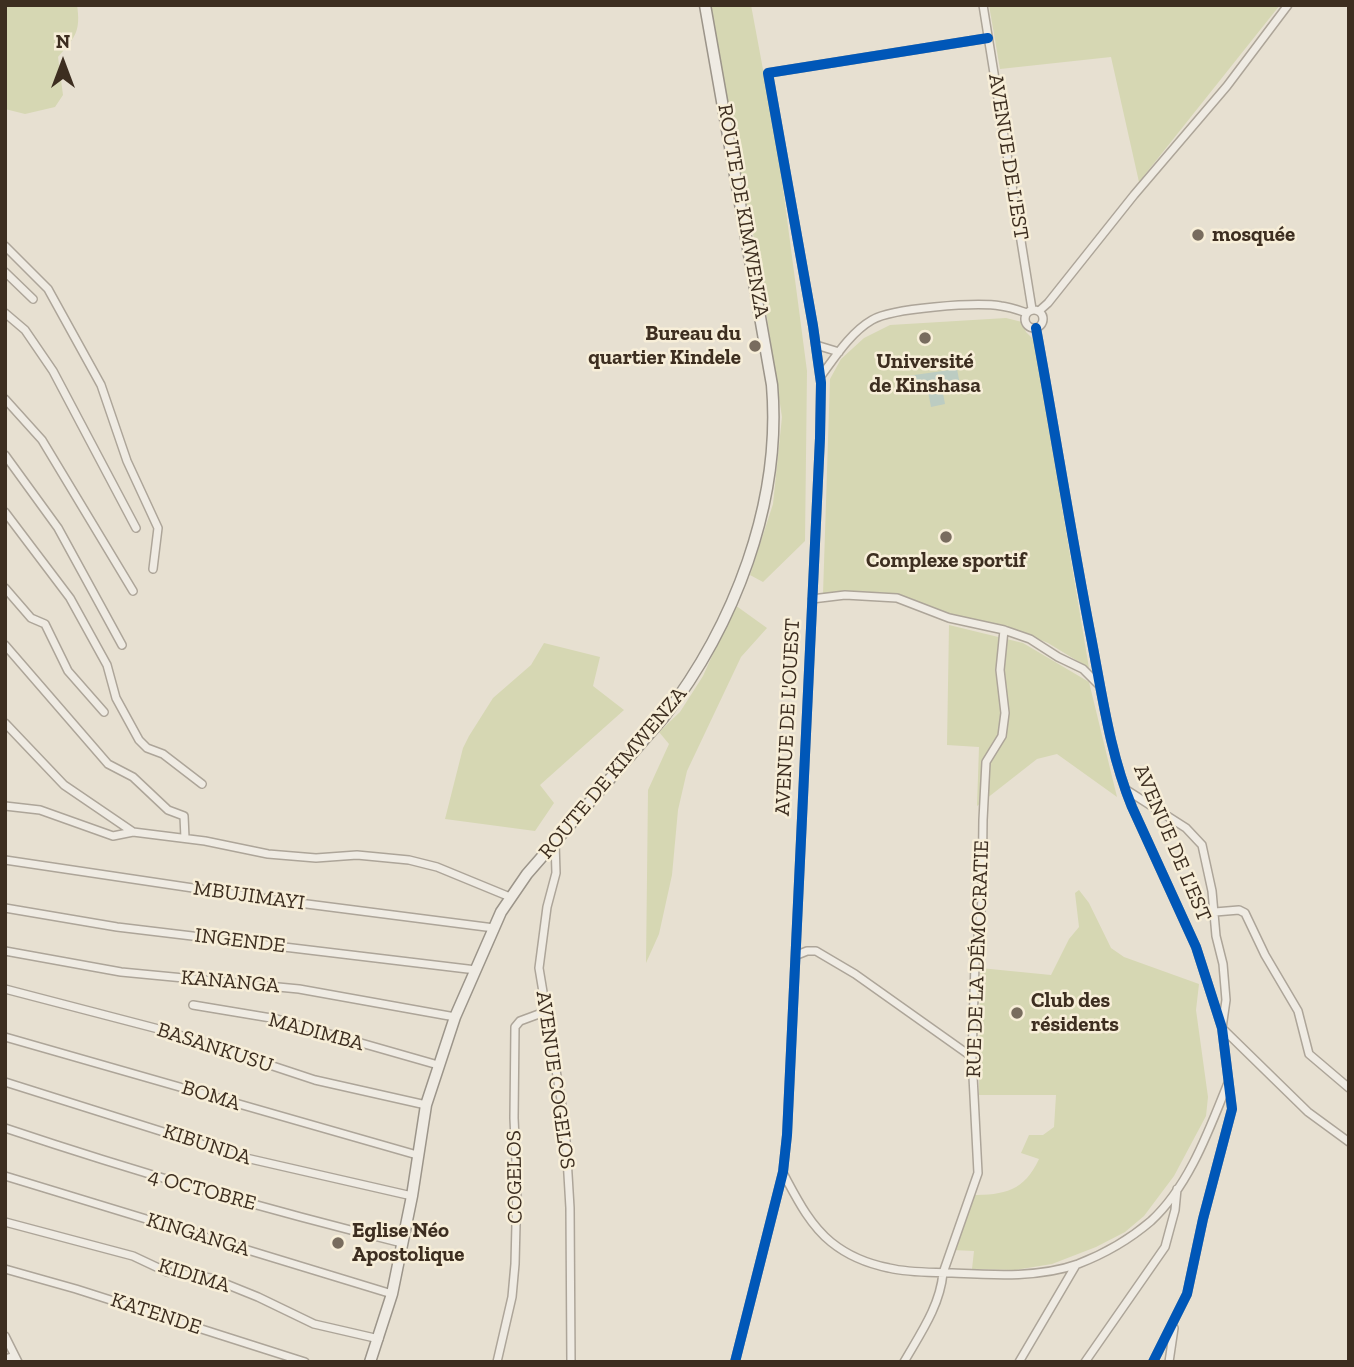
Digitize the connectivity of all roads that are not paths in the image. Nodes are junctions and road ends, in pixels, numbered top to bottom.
1 (705, 5) edge
2 (983, 5) edge
3 (1289, 5) edge
4 (988, 38) junction
5 (5, 246) edge
6 (5, 272) edge
7 (33, 299) dead end
8 (1033, 311) junction
9 (5, 313) edge
10 (1036, 328) junction
11 (816, 345) junction
12 (839, 352) junction
13 (821, 376) junction
14 (5, 399) edge
15 (5, 455) edge
16 (5, 512) edge
17 (136, 528) dead end
18 (153, 569) dead end
19 (5, 588) edge
20 (133, 590) dead end
21 (812, 599) junction
22 (1004, 630) junction
23 (5, 645) edge
24 (122, 645) dead end
25 (1100, 687) junction
26 (104, 712) dead end
27 (5, 723) edge
28 (202, 784) dead end
29 (1124, 789) junction
30 (5, 806) edge
31 (133, 832) junction
32 (185, 838) junction
33 (555, 842) junction
34 (5, 860) edge
35 (510, 898) junction
36 (5, 908) edge
37 (1215, 912) junction
38 (494, 928) junction
39 (5, 951) edge
40 (797, 955) junction
41 (476, 970) junction
42 (5, 989) edge
43 (193, 1005) dead end
44 (547, 1011) junction
45 (455, 1017) junction
46 (1222, 1028) junction
47 (5, 1037) edge
48 (972, 1057) junction
49 (438, 1065) junction
50 (1229, 1080) junction
51 (5, 1082) edge
52 (1349, 1088) edge
53 (426, 1105) junction
54 (5, 1128) edge
55 (1349, 1142) edge
56 (417, 1155) junction
57 (783, 1172) junction
58 (5, 1175) edge
59 (1178, 1188) junction
60 (412, 1196) junction
61 (5, 1222) edge
62 (402, 1242) junction
63 (1076, 1265) junction
64 (5, 1269) edge
65 (943, 1273) junction
66 (392, 1294) junction
67 (1175, 1320) junction
68 (379, 1339) junction
69 (7, 1340) edge
70 (5, 1359) edge
71 (16, 1359) edge
72 (306, 1362) edge
73 (370, 1362) edge
74 (497, 1362) edge
75 (571, 1362) edge
76 (735, 1362) edge
77 (904, 1362) edge
78 (1019, 1362) edge
79 (1085, 1362) edge
80 (1153, 1362) edge
81 (1169, 1362) edge

1 - 33 street, ROUTE DE KIMWENZA
2 - 4 street, AVENUE DE L'EST
3 - 8 street
4 - 8 street, AVENUE DE L'EST
4 - 11 street, AVENUE DE L'OUEST
5 - 18 street
6 - 7 street
8 - 10 street, AVENUE DE L'EST
8 - 10 street, AVENUE DE L'EST
8 - 12 street
9 - 17 street
10 - 25 street, AVENUE DE L'EST
11 - 12 street
11 - 13 street, AVENUE DE L'OUEST
12 - 13 street
13 - 21 street, AVENUE DE L'OUEST
14 - 20 street
15 - 24 street
16 - 28 street
19 - 26 street
21 - 22 street
21 - 40 street, AVENUE DE L'OUEST
22 - 25 street
22 - 48 street, RUE DE LA DÉMOCRATIE
23 - 32 street
25 - 29 street, AVENUE DE L'EST
27 - 31 street
29 - 37 street
29 - 46 street, AVENUE DE L'EST
30 - 31 street
31 - 32 street
32 - 35 street
33 - 35 street, ROUTE DE KIMWENZA
33 - 44 street, AVENUE COGELOS
34 - 38 street, MBUJIMAYI
35 - 38 street, ROUTE DE KIMWENZA
36 - 41 street, INGENDE
37 - 46 street
37 - 52 street
38 - 41 street, ROUTE DE KIMWENZA
39 - 45 street, KANANGA
40 - 48 street
40 - 57 street, AVENUE DE L'OUEST
41 - 45 street, ROUTE DE KIMWENZA
42 - 53 street, BASANKUSU
43 - 49 street, MADIMBA
44 - 74 street, COGELOS
44 - 75 street, AVENUE COGELOS
45 - 49 street, ROUTE DE KIMWENZA
46 - 50 street, AVENUE DE L'EST
46 - 55 street
47 - 56 street, BOMA
48 - 65 street, RUE DE LA DÉMOCRATIE
49 - 53 street, ROUTE DE KIMWENZA
50 - 59 street
50 - 67 street, AVENUE DE L'EST
51 - 60 street, KIBUNDA
53 - 56 street, ROUTE DE KIMWENZA
54 - 62 street, 4 OCTOBRE
56 - 60 street, ROUTE DE KIMWENZA
57 - 65 street
57 - 76 street, AVENUE DE L'OUEST
58 - 66 street, KINGANGA
59 - 63 street
59 - 79 street
60 - 62 street, ROUTE DE KIMWENZA
61 - 68 street, KIDIMA
62 - 66 street, ROUTE DE KIMWENZA
63 - 65 street
63 - 78 street
64 - 72 street, KATENDE
65 - 77 street, RUE DE LA DÉMOCRATIE
66 - 68 street, ROUTE DE KIMWENZA
67 - 80 street, AVENUE DE L'EST
67 - 81 street
68 - 73 street, ROUTE DE KIMWENZA
69 - 71 street
70 - 71 street

